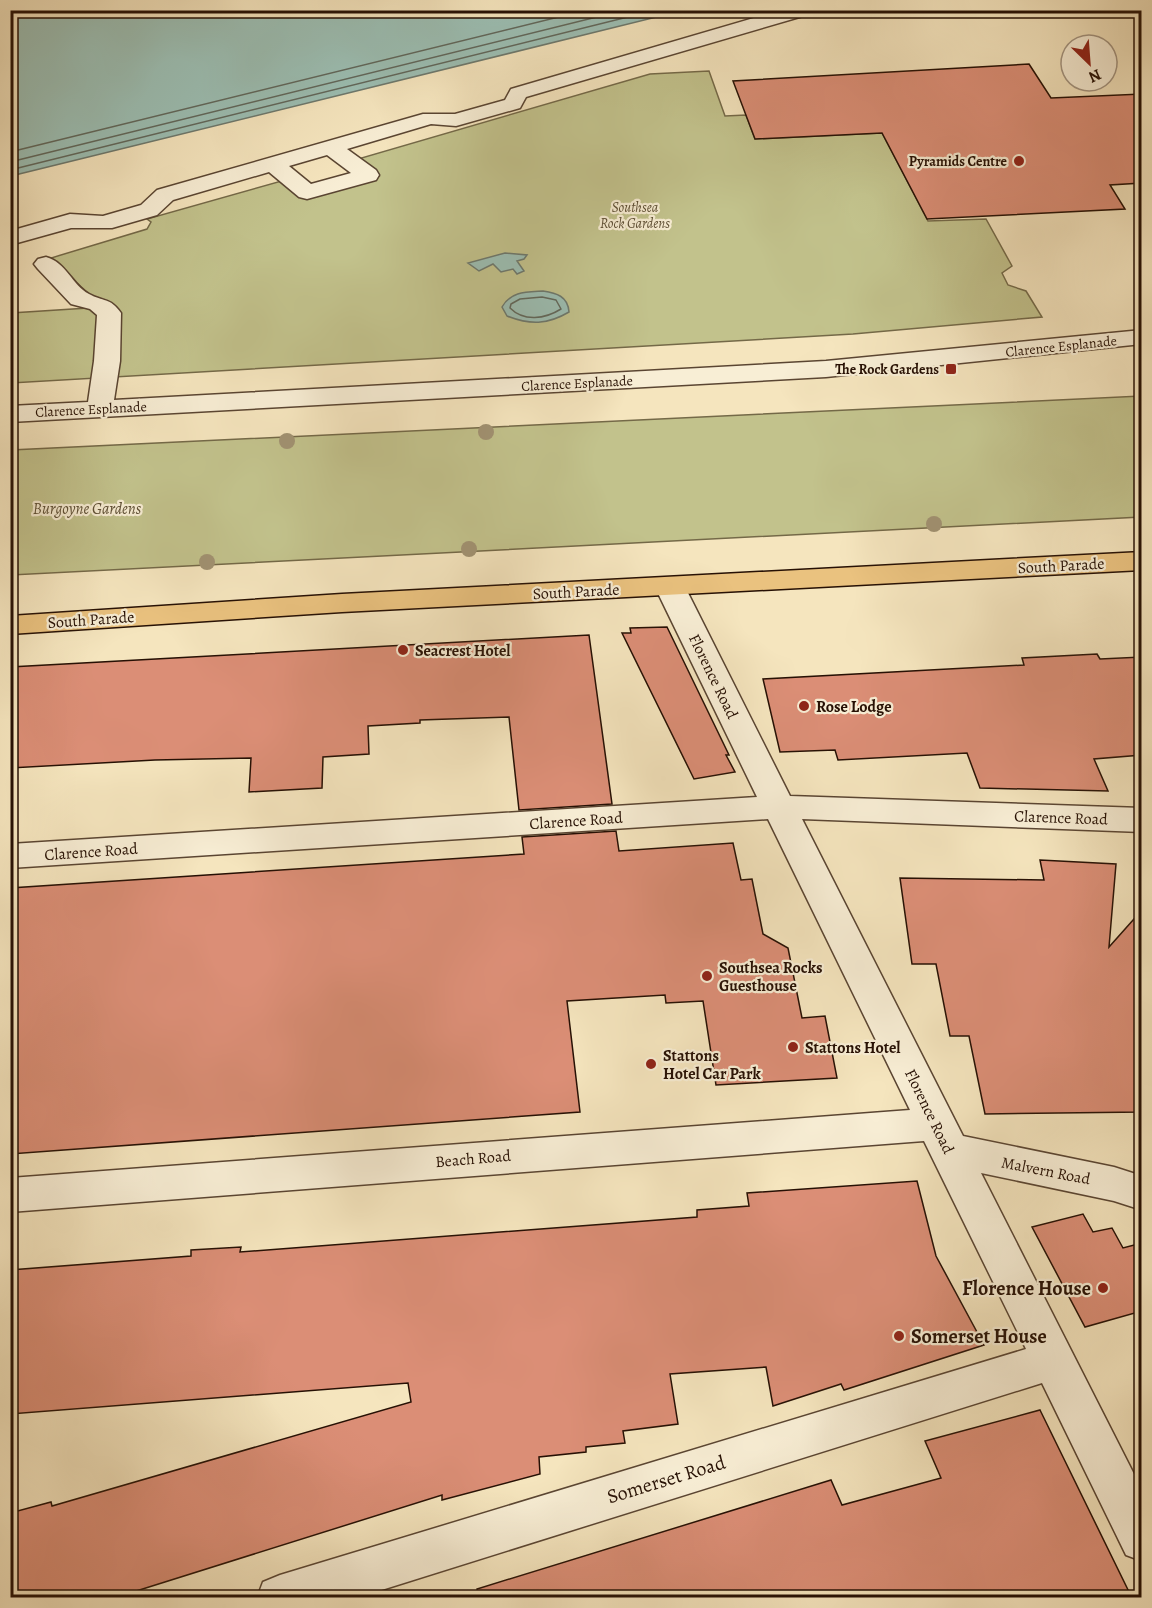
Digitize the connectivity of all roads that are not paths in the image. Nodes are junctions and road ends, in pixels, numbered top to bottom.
1 (803, 10) edge
2 (332, 148) junction
3 (273, 164) junction
4 (10, 238) edge
5 (46, 264) dead end
6 (1142, 337) edge
7 (100, 409) junction
8 (10, 414) edge
9 (1142, 561) edge
10 (670, 587) junction
11 (10, 625) edge
12 (780, 807) junction
13 (1142, 820) edge
14 (10, 856) edge
15 (943, 1137) junction
16 (1142, 1193) edge
17 (10, 1195) edge
18 (1053, 1360) junction
19 (1142, 1539) edge
20 (280, 1598) edge

1 - 2 street
2 - 3 street
2 - 3 street
3 - 4 street
5 - 7 street
6 - 7 street, Clarence Esplanade
7 - 8 street, Clarence Esplanade
9 - 10 main road, South Parade
10 - 11 main road, South Parade
10 - 12 street, Florence Road
12 - 13 street, Clarence Road
12 - 14 street, Clarence Road
12 - 15 street, Florence Road
15 - 16 street, Malvern Road
15 - 17 street, Beach Road
15 - 18 street, Florence Road
18 - 19 street, Florence Road
18 - 20 street, Somerset Road

